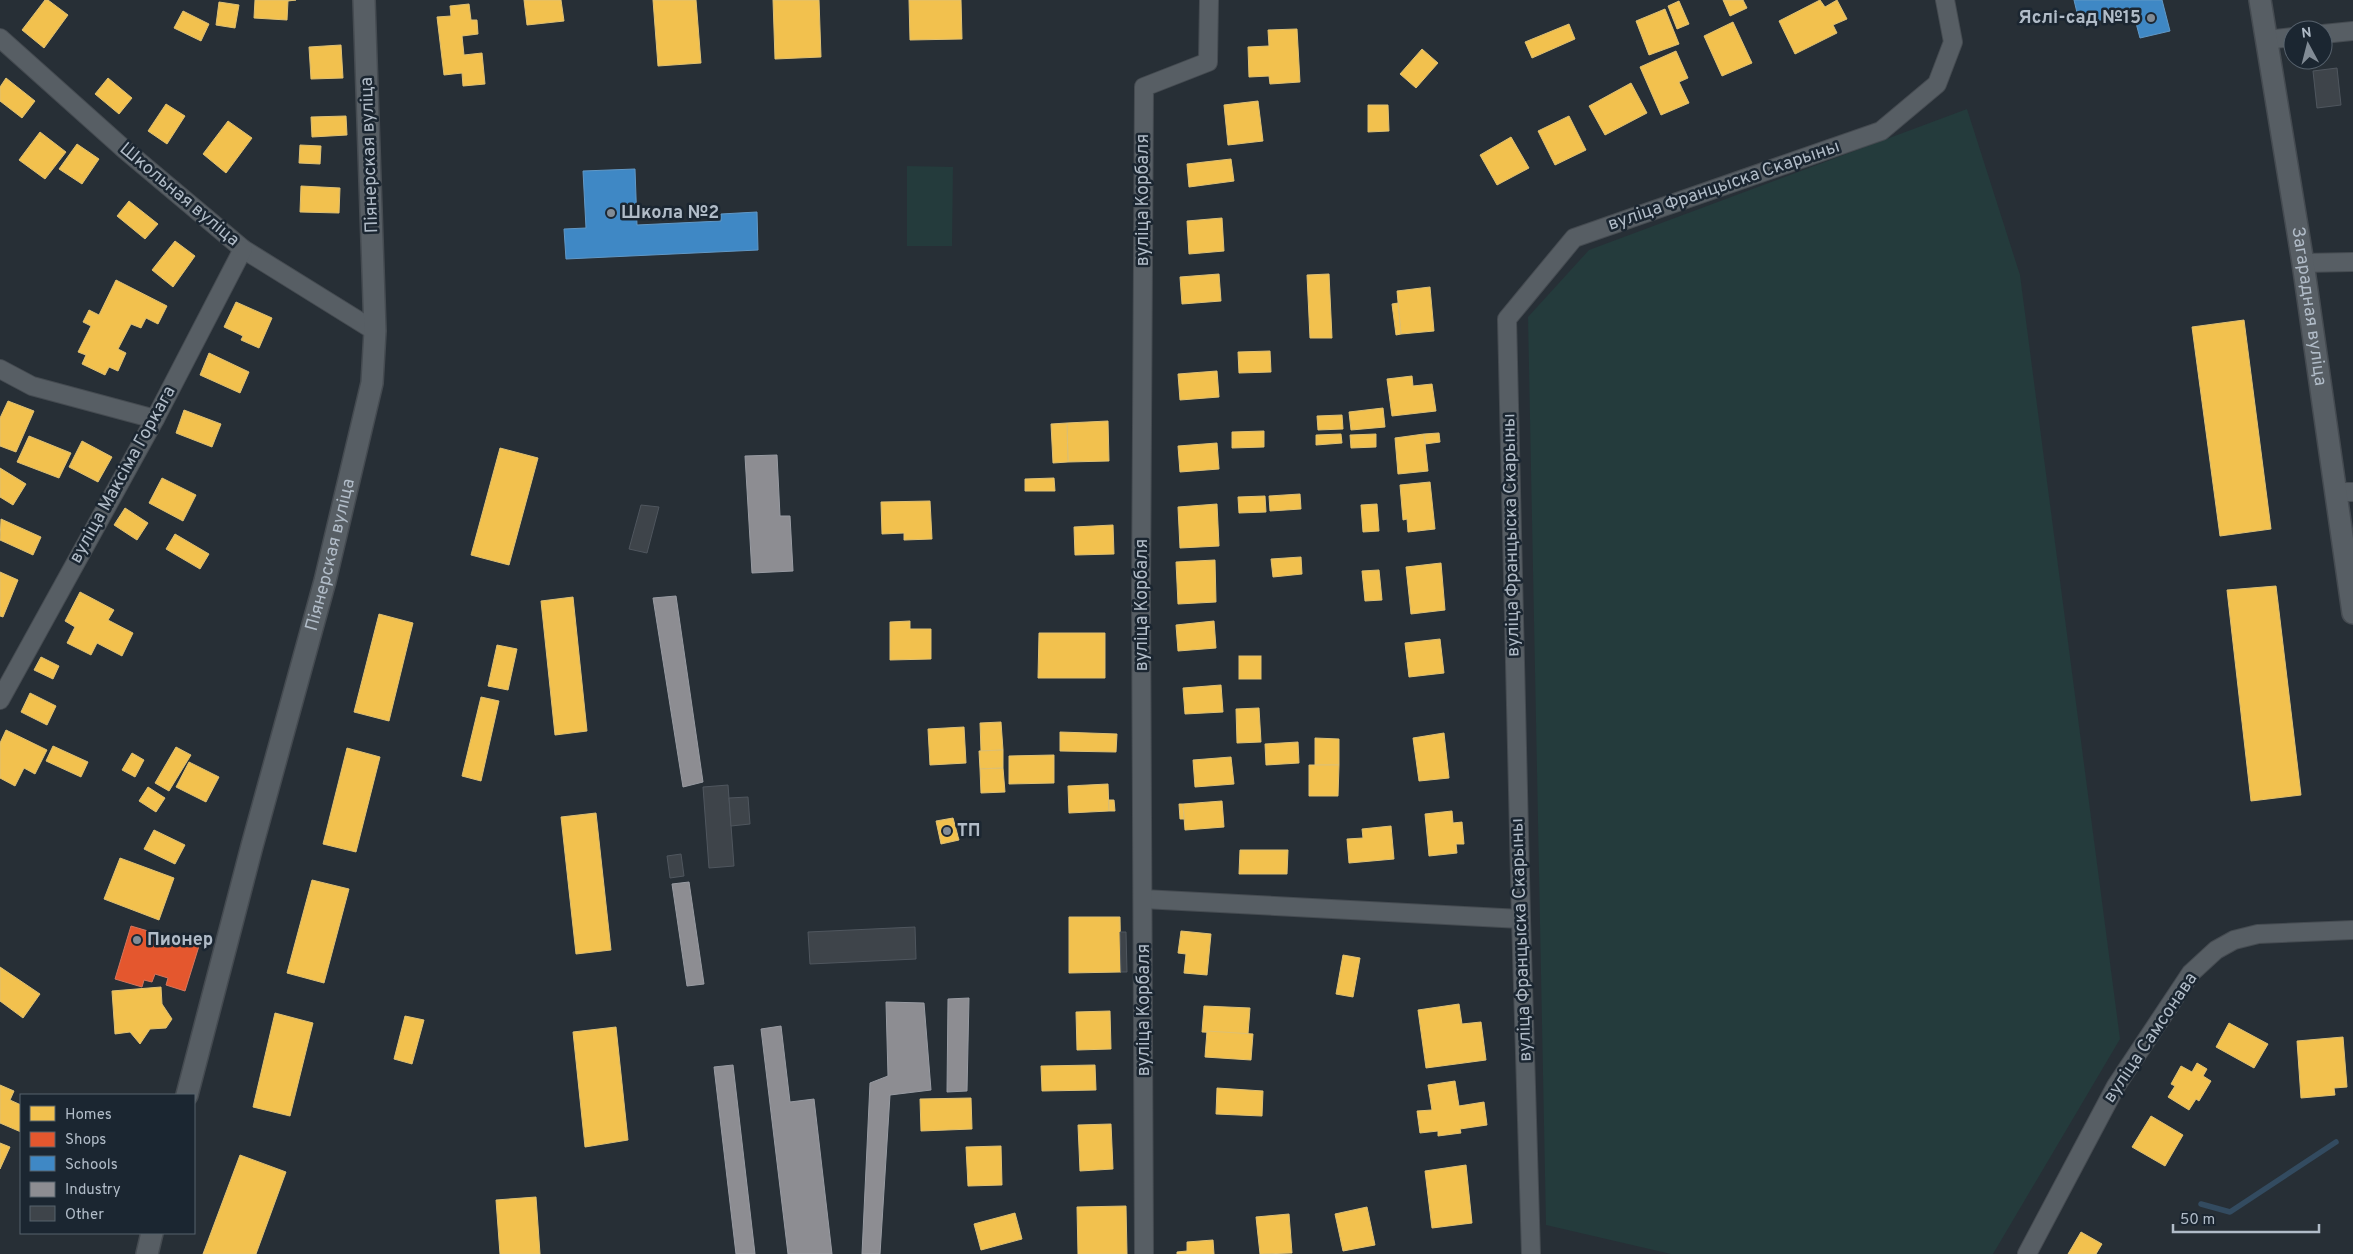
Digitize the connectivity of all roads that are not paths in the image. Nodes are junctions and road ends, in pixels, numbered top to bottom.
1 (364, 0) edge
2 (1209, 0) edge
3 (1945, 0) edge
4 (2260, 0) edge
5 (2353, 31) edge
6 (2333, 33) edge
7 (0, 38) edge
8 (2283, 38) edge
9 (2266, 40) junction
10 (243, 249) junction
11 (2353, 262) edge
12 (2303, 263) junction
13 (375, 331) junction
14 (0, 369) edge
15 (155, 419) junction
16 (2345, 492) edge
17 (2353, 613) edge
18 (0, 700) edge
19 (1144, 899) junction
20 (1521, 918) junction
21 (2353, 930) edge
22 (187, 1094) edge
23 (152, 1234) edge
24 (147, 1254) edge
25 (1144, 1254) edge
26 (1531, 1254) edge
27 (2027, 1254) edge

1 - 13 street, Піянерская вуліца
2 - 19 street, вуліца Корбаля
3 - 20 street, вуліца Францыска Скарыны
4 - 9 street, Загарадная вуліца
5 - 6 street
7 - 10 street, Школьная вуліца
8 - 9 street
9 - 12 street, Загарадная вуліца
10 - 13 street, Школьная вуліца
10 - 15 street, вуліца Максіма Горкага
11 - 12 street
12 - 16 street, Загарадная вуліца
13 - 22 street, Піянерская вуліца
14 - 15 street
15 - 18 street, вуліца Максіма Горкага
16 - 17 street, Загарадная вуліца
19 - 20 street
19 - 25 street, вуліца Корбаля
20 - 26 street, вуліца Францыска Скарыны
21 - 27 street, вуліца Самсонава
23 - 24 street

